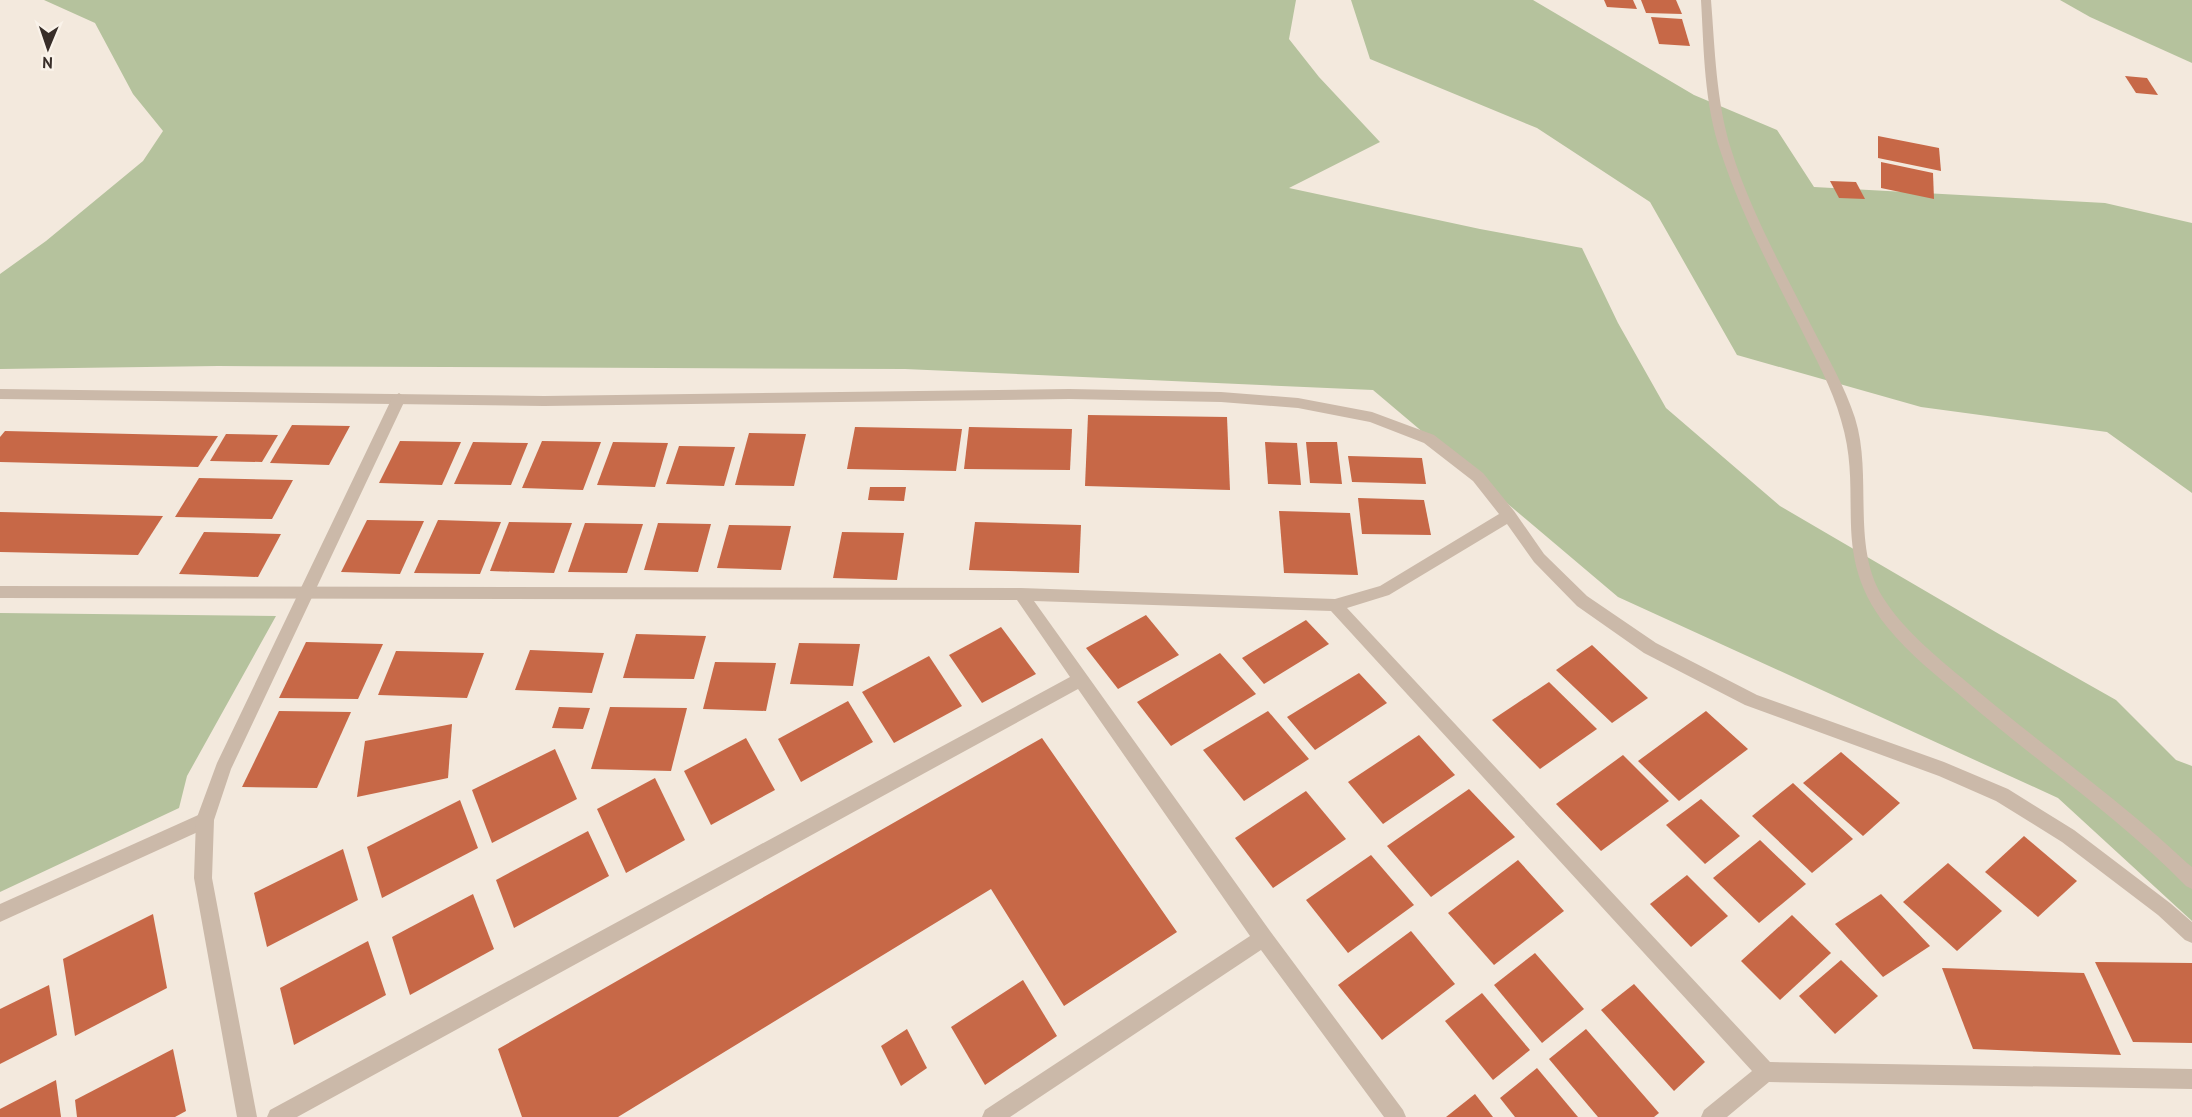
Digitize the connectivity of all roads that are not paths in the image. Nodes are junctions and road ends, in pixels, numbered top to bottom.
1 (1706, 0) edge
2 (0, 394) edge
3 (399, 398) junction
4 (1509, 515) junction
5 (0, 592) edge
6 (305, 594) junction
7 (1021, 594) junction
8 (1335, 605) junction
9 (1081, 679) junction
10 (206, 820) junction
11 (2192, 880) edge
12 (0, 913) edge
13 (2192, 934) edge
14 (1263, 938) junction
15 (1767, 1072) junction
16 (2192, 1079) edge
17 (247, 1117) edge
18 (277, 1117) edge
19 (992, 1117) edge
20 (1396, 1117) edge
21 (1711, 1117) edge

1 - 11 street
2 - 3 street
3 - 4 street
3 - 6 street
4 - 8 street
4 - 13 street
5 - 6 street
6 - 7 street
6 - 10 street
7 - 8 street
7 - 9 street
8 - 15 street
9 - 14 street
9 - 18 street
10 - 12 street
10 - 17 street
14 - 19 street
14 - 20 street
15 - 16 street
15 - 21 street

